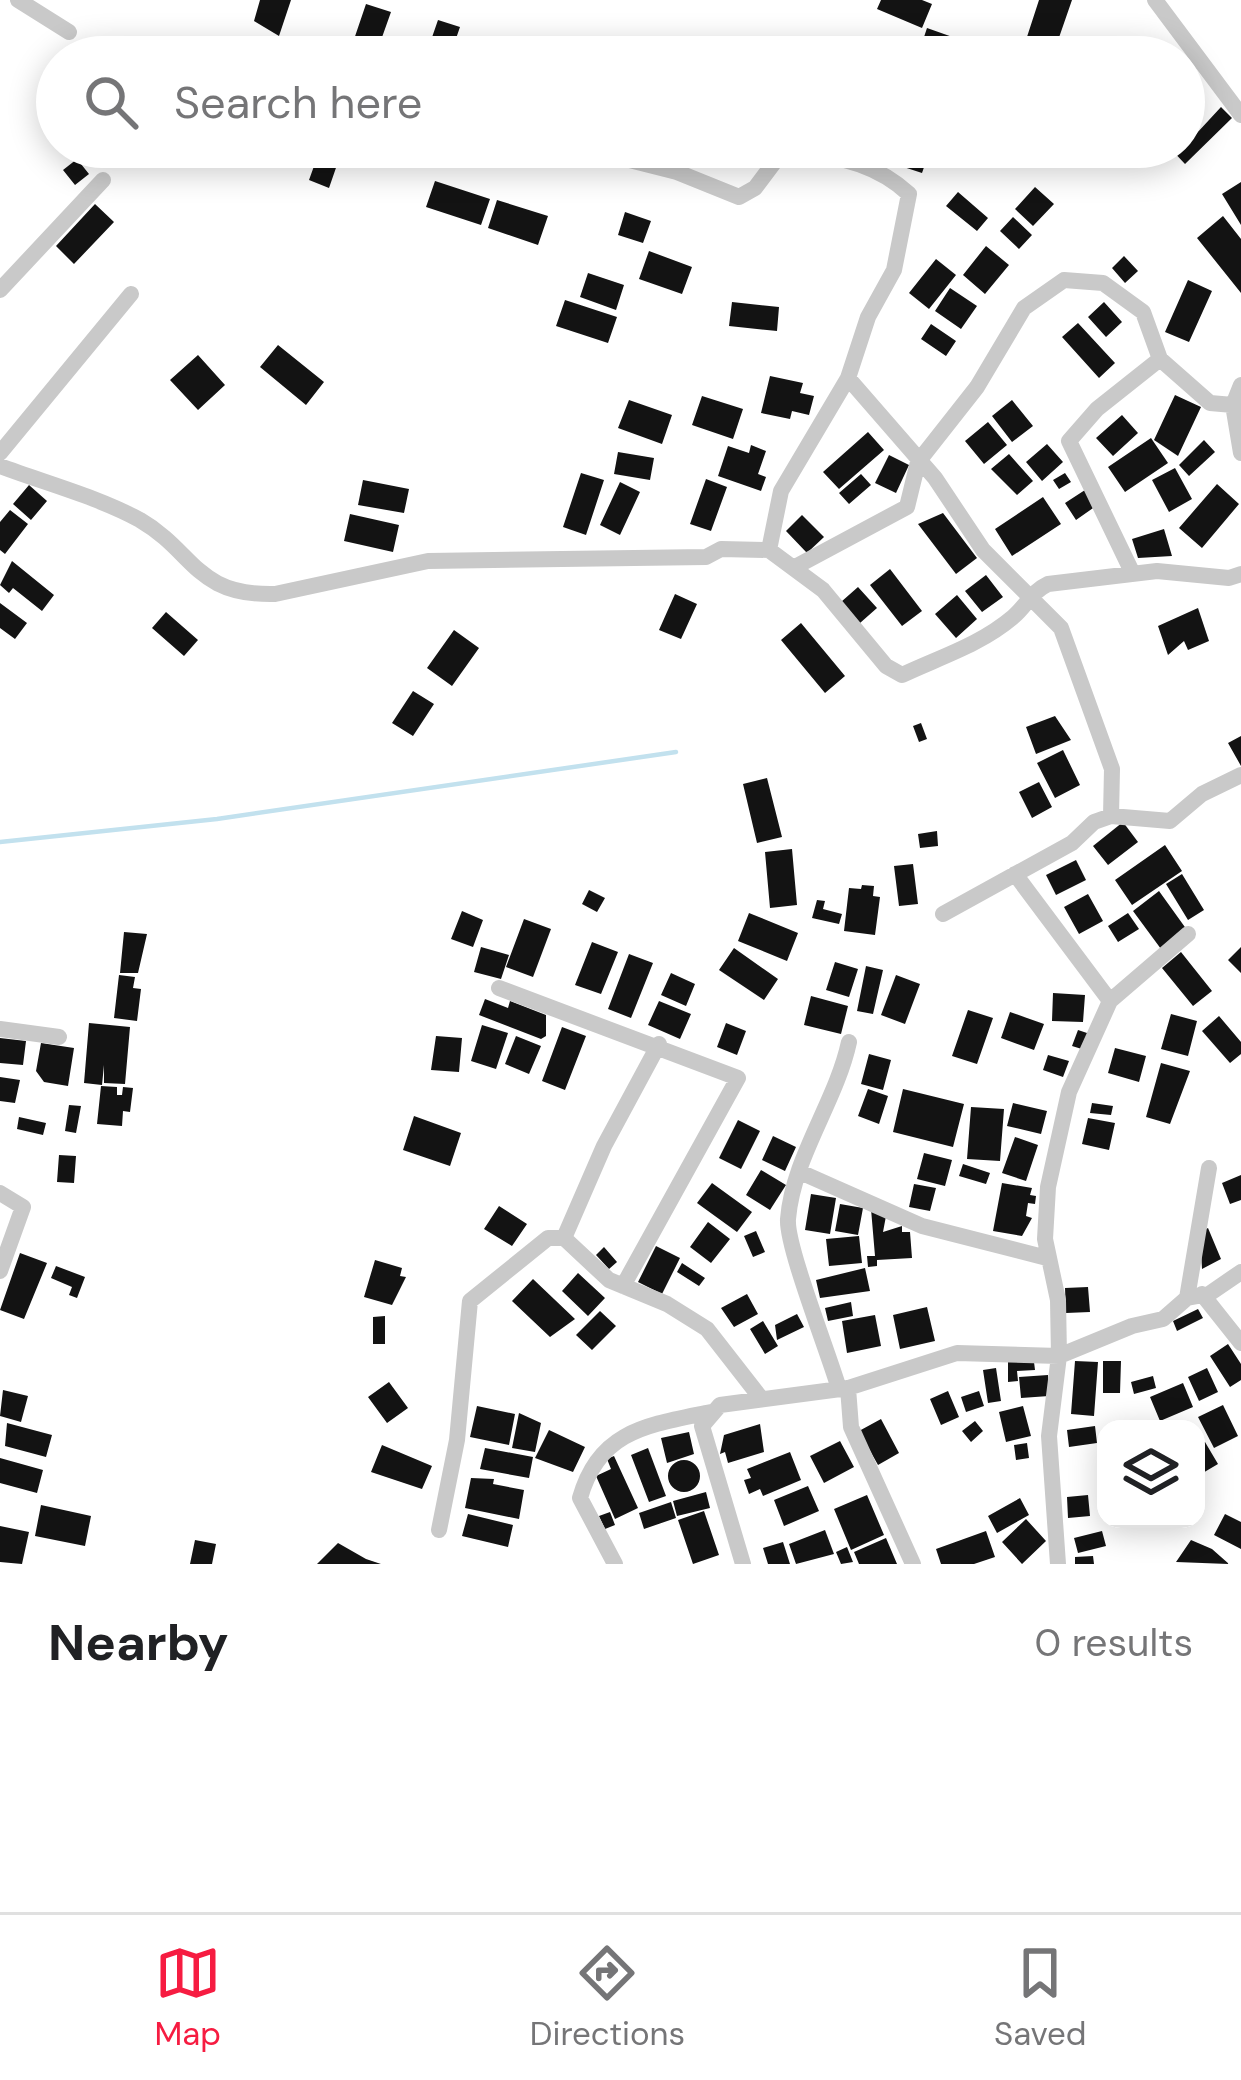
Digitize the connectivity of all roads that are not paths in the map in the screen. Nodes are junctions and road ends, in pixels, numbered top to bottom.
1 (18, 0) edge
2 (1155, 0) edge
3 (69, 32) dead end
4 (1178, 36) edge
5 (1205, 72) edge
6 (1241, 116) edge
7 (660, 168) edge
8 (769, 168) edge
9 (864, 168) edge
10 (104, 180) dead end
11 (0, 290) edge
12 (131, 293) dead end
13 (1160, 359) junction
14 (848, 378) junction
15 (1241, 385) edge
16 (1233, 405) junction
17 (0, 453) edge
18 (1241, 453) edge
19 (918, 462) junction
20 (0, 466) edge
21 (769, 550) junction
22 (795, 567) junction
23 (1133, 574) junction
24 (1241, 574) edge
25 (1030, 595) junction
26 (1241, 775) edge
27 (1111, 816) junction
28 (1016, 874) junction
29 (943, 914) dead end
30 (1188, 934) dead end
31 (499, 988) dead end
32 (1110, 1001) junction
33 (0, 1029) edge
34 (58, 1036) dead end
35 (849, 1042) dead end
36 (659, 1044) junction
37 (1209, 1168) dead end
38 (800, 1172) junction
39 (0, 1193) edge
40 (564, 1238) junction
41 (1047, 1258) junction
42 (0, 1271) edge
43 (1241, 1272) edge
44 (622, 1286) junction
45 (1194, 1296) junction
46 (1241, 1343) edge
47 (1059, 1356) junction
48 (843, 1388) junction
49 (760, 1396) junction
50 (712, 1412) junction
51 (439, 1530) dead end
52 (615, 1564) edge
53 (743, 1564) edge
54 (913, 1564) edge
55 (1058, 1564) edge

1 - 3 street
2 - 4 street
5 - 6 street
7 - 8 street
9 - 14 street
10 - 11 street
12 - 17 street
13 - 16 street
13 - 19 street
13 - 23 street
14 - 19 street
14 - 21 street
15 - 16 street
16 - 18 street
19 - 22 street
19 - 25 street
20 - 21 street
21 - 22 street
22 - 25 street
23 - 24 street
23 - 25 street
25 - 27 street
26 - 27 street
27 - 28 street
28 - 29 street
28 - 32 street
30 - 32 street
31 - 36 street
32 - 41 street
33 - 34 street
35 - 38 street
36 - 40 street
36 - 44 street
37 - 45 street
38 - 41 street
38 - 48 street
39 - 42 street
40 - 44 street
40 - 51 street
41 - 47 street
43 - 45 street
44 - 49 street
45 - 46 street
45 - 47 street
47 - 48 street
47 - 55 street
48 - 49 street
48 - 54 street
49 - 50 street
50 - 52 street
50 - 53 street

